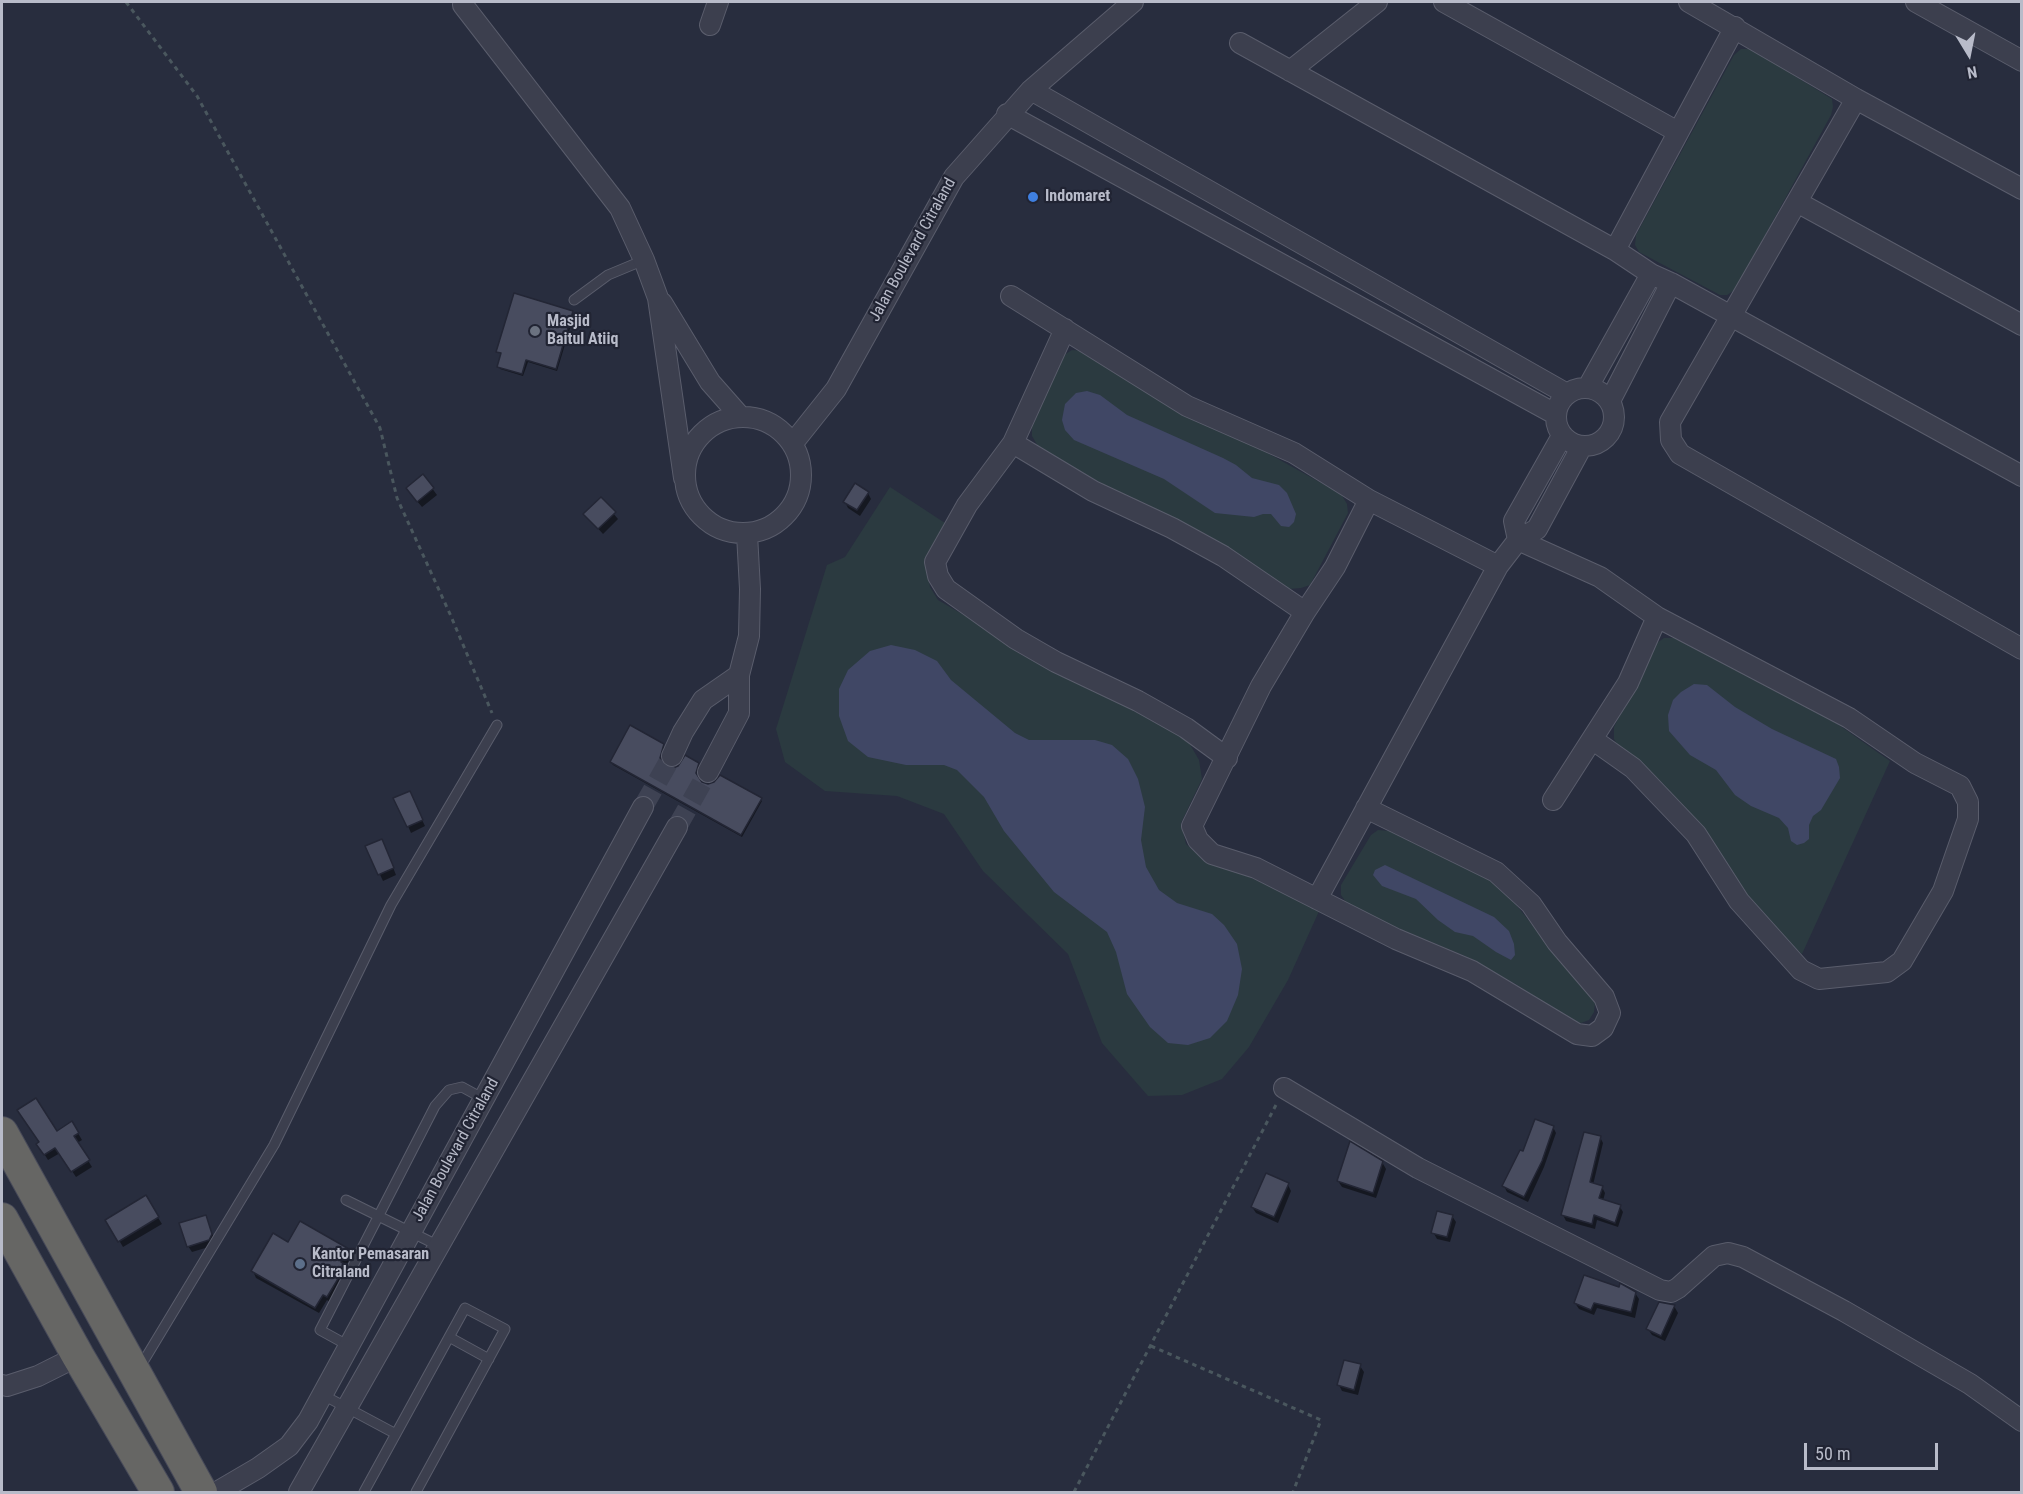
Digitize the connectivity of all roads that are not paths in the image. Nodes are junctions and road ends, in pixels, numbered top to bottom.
1 (718, 2) edge
2 (1133, 2) edge
3 (1377, 2) edge
4 (1444, 2) edge
5 (1689, 2) edge
6 (1916, 2) edge
7 (463, 5) dead end
8 (1940, 8) edge
9 (710, 25) dead end
10 (1735, 27) junction
11 (1239, 43) dead end
12 (2022, 61) edge
13 (1290, 71) junction
14 (1030, 90) junction
15 (1856, 99) junction
16 (1007, 114) junction
17 (1678, 132) junction
18 (1144, 154) junction
19 (1130, 181) junction
20 (2022, 189) edge
21 (1797, 202) junction
22 (1615, 250) junction
23 (644, 260) junction
24 (1652, 274) junction
25 (1671, 283) junction
26 (1011, 296) dead end
27 (658, 298) junction
28 (574, 300) dead end
29 (1732, 316) junction
30 (2022, 325) edge
31 (1065, 329) junction
32 (1588, 387) junction
33 (1567, 394) junction
34 (1610, 401) junction
35 (1555, 414) junction
36 (740, 416) junction
37 (1562, 436) junction
38 (1013, 442) junction
39 (793, 443) junction
40 (1582, 446) junction
41 (2022, 476) edge
42 (684, 478) junction
43 (1369, 500) junction
44 (747, 534) junction
45 (1518, 540) junction
46 (1498, 566) junction
47 (1305, 612) junction
48 (1657, 617) junction
49 (2022, 649) edge
50 (739, 675) junction
51 (497, 725) road end
52 (1592, 739) junction
53 (672, 756) tunnel mouth
54 (1227, 758) junction
55 (708, 772) tunnel mouth
56 (1554, 800) dead end
57 (643, 807) tunnel mouth
58 (1366, 808) junction
59 (677, 827) tunnel mouth
60 (1317, 899) junction
61 (1284, 1088) road end
62 (484, 1099) junction
63 (2, 1133) edge
64 (346, 1200) dead end
65 (380, 1216) junction
66 (2, 1219) edge
67 (412, 1232) junction
68 (439, 1246) junction
69 (449, 1337) junction
70 (350, 1347) junction
71 (78, 1356) junction
72 (489, 1359) junction
73 (136, 1374) junction
74 (2, 1385) edge
75 (323, 1395) junction
76 (347, 1408) junction
77 (2022, 1421) edge
78 (396, 1434) junction
79 (158, 1492) edge
80 (201, 1492) edge
81 (217, 1492) edge
82 (299, 1492) edge
83 (364, 1492) edge
84 (416, 1492) edge

1 - 9 street
2 - 14 street, Jalan Boulevard Citraland
3 - 13 street
4 - 17 street
5 - 10 street
6 - 8 street
7 - 23 street
8 - 12 street
10 - 15 street
10 - 17 street
11 - 13 street
13 - 22 street
14 - 16 street, Jalan Boulevard Citraland
14 - 18 street
15 - 20 street
15 - 21 street
16 - 19 street
16 - 39 street, Jalan Boulevard Citraland
17 - 22 street
18 - 19 street
18 - 33 street
19 - 35 street
21 - 29 street
21 - 30 street
22 - 24 street
23 - 27 street
23 - 28 lane
24 - 25 street
24 - 32 street
25 - 29 street
25 - 34 street
26 - 31 street
27 - 36 street
27 - 42 street
29 - 41 street
29 - 49 street
31 - 38 street
31 - 43 street
32 - 33 street
32 - 34 street
33 - 35 street
34 - 40 street
35 - 37 street
36 - 39 street
36 - 42 street
37 - 40 street
37 - 45 street
38 - 47 street
38 - 54 street
39 - 44 street
40 - 45 street
42 - 44 street
43 - 46 street
43 - 47 street
44 - 50 street
45 - 46 street
45 - 48 street
46 - 58 street
47 - 54 street
48 - 52 street
48 - 52 street
50 - 53 street
50 - 55 street
51 - 73 lane
52 - 56 street
54 - 60 street
57 - 62 street, Jalan Boulevard Citraland
58 - 60 street
58 - 60 street
59 - 68 street, Jalan Boulevard Citraland
61 - 77 street
62 - 65 lane
62 - 67 street, Jalan Boulevard Citraland
63 - 73 highway
64 - 65 lane
65 - 67 lane
65 - 70 lane
66 - 71 highway
67 - 68 lane
67 - 70 street, Jalan Boulevard Citraland
68 - 76 street, Jalan Boulevard Citraland
69 - 72 lane
69 - 72 lane
69 - 78 lane
70 - 75 street, Jalan Boulevard Citraland
71 - 74 street
71 - 79 highway
72 - 84 lane
73 - 80 highway
75 - 76 lane
75 - 81 street, Jalan Boulevard Citraland
76 - 78 lane
76 - 82 street, Jalan Boulevard Citraland
78 - 83 lane

